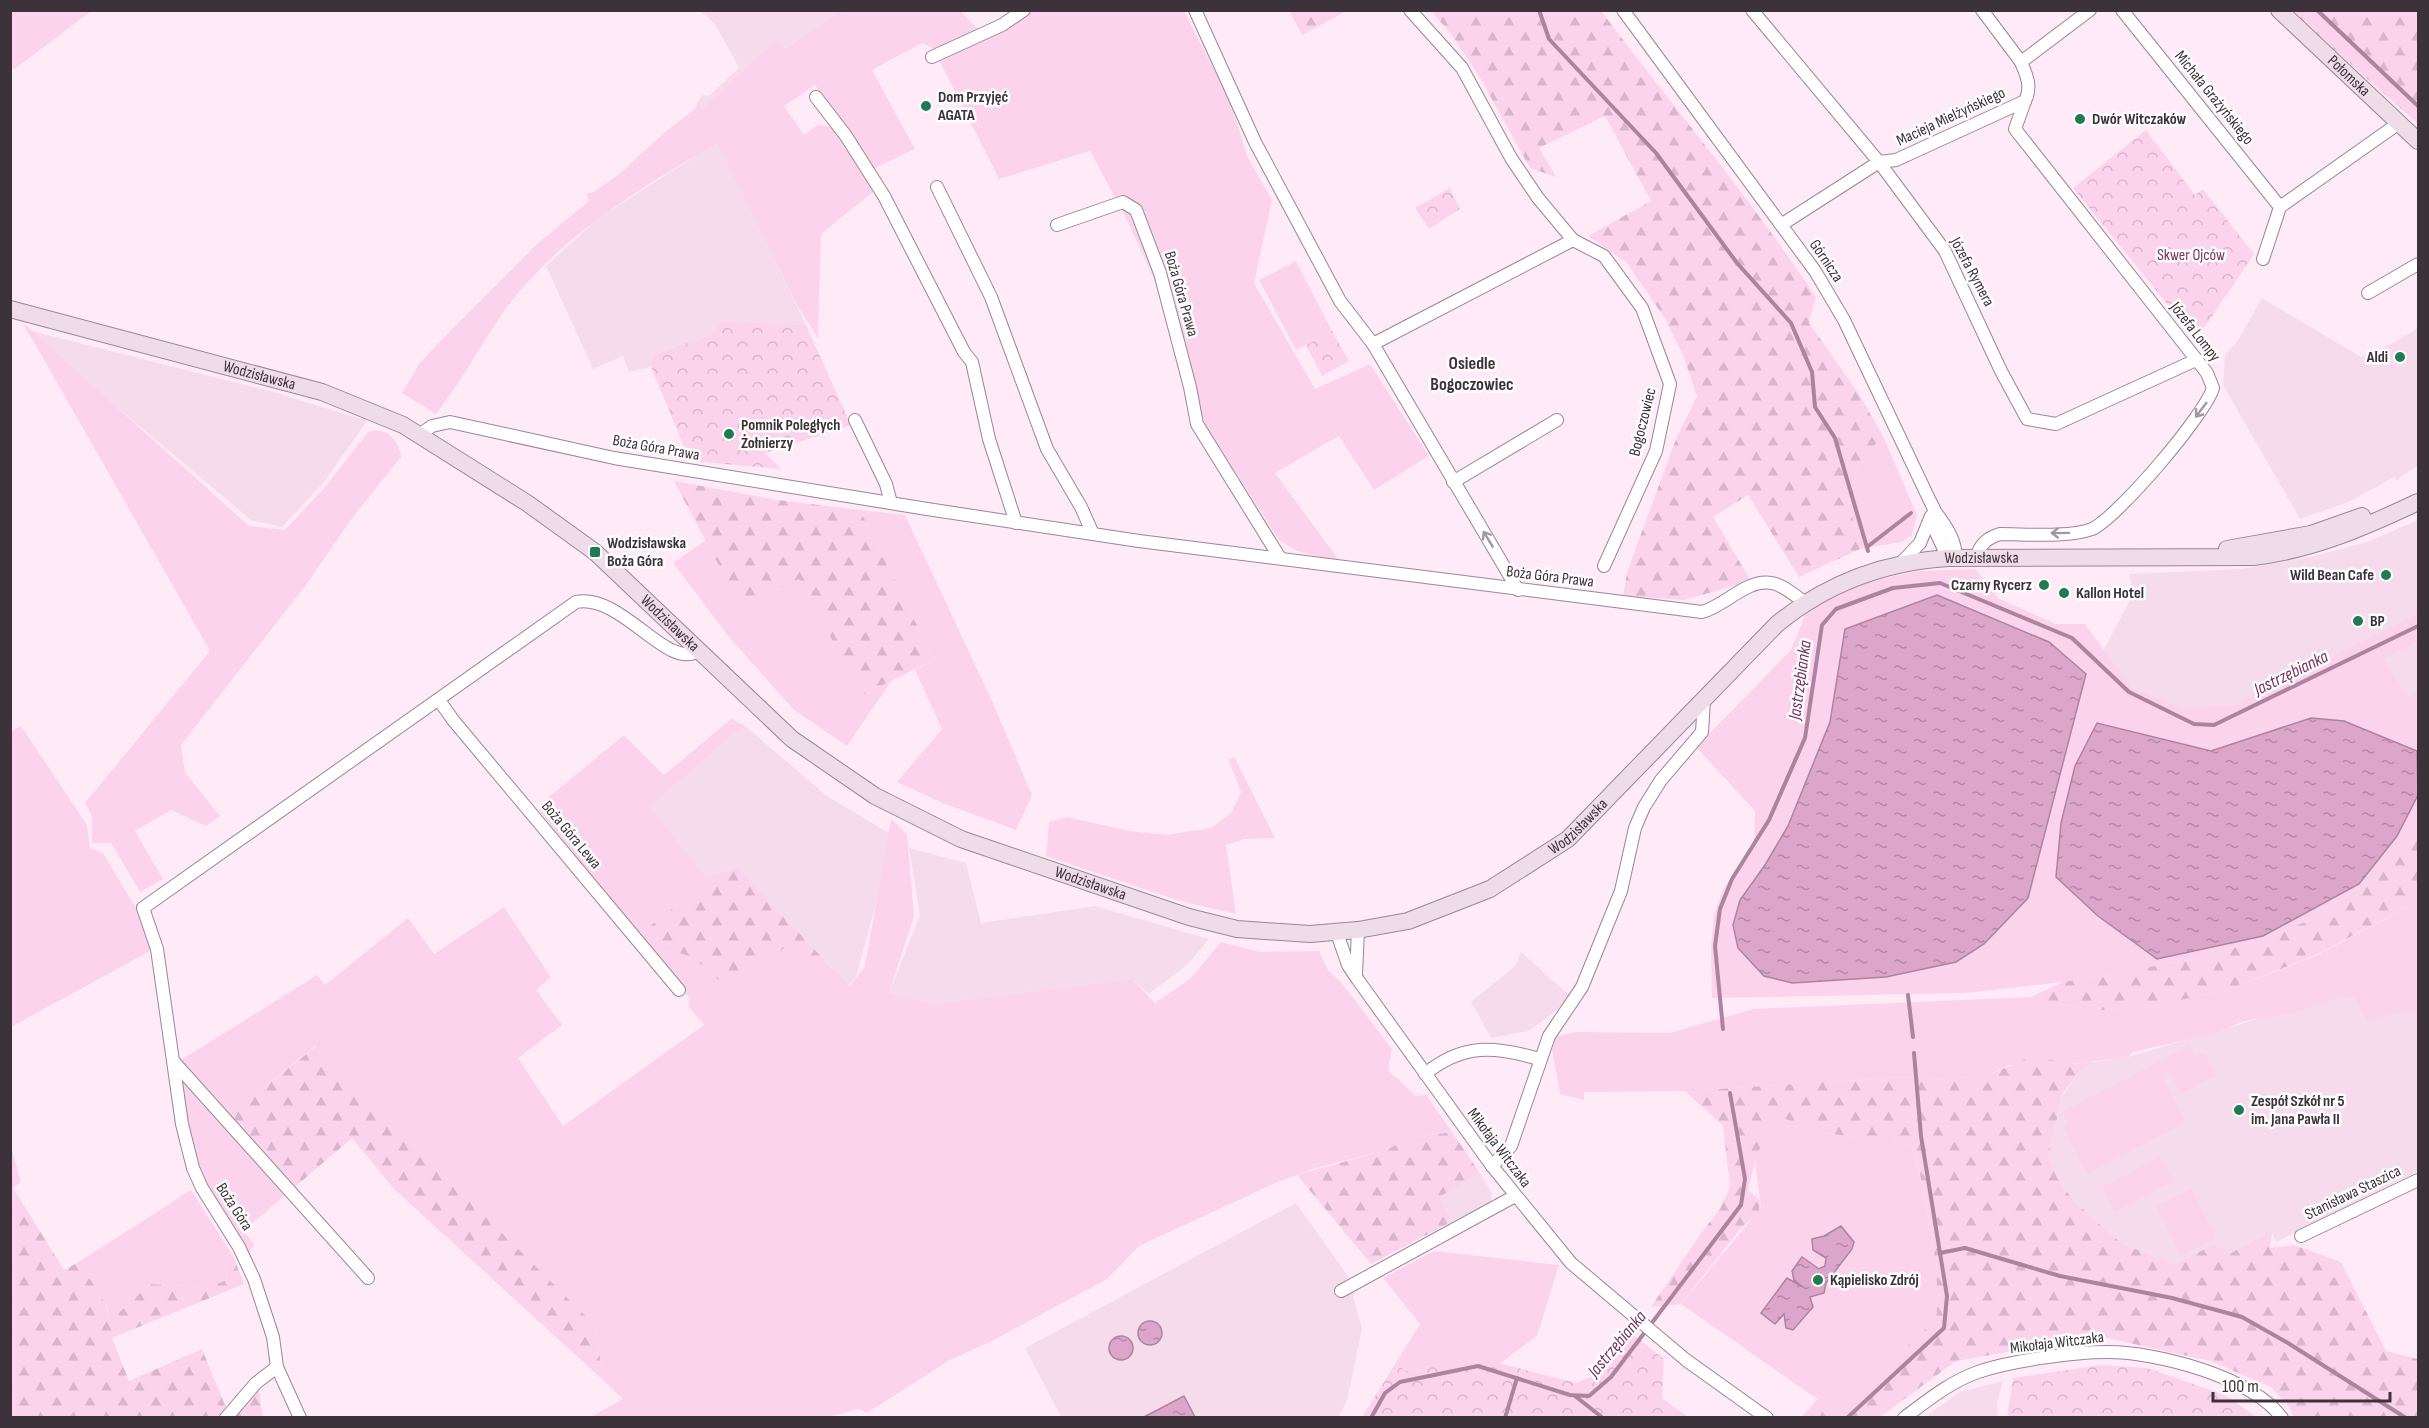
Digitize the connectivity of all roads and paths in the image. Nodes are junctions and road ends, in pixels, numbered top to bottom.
1 (1024, 10) edge
2 (1195, 10) edge
3 (1410, 10) edge
4 (1623, 10) edge
5 (1752, 10) edge
6 (1982, 10) edge
7 (2090, 10) edge
8 (2122, 10) edge
9 (2279, 10) edge
10 (932, 57) dead end
11 (2021, 62) junction
12 (816, 97) dead end
13 (2025, 101) junction
14 (2399, 123) junction
15 (2418, 141) edge
16 (1879, 162) junction
17 (937, 187) dead end
18 (2280, 207) junction
19 (1057, 225) dead end
20 (1781, 225) junction
21 (1573, 240) junction
22 (2263, 259) dead end
23 (2418, 264) edge
24 (2368, 292) dead end
25 (10, 309) edge
26 (1373, 344) junction
27 (2196, 360) junction
28 (855, 420) dead end
29 (1557, 420) dead end
30 (419, 435) junction
31 (1453, 482) junction
32 (2418, 490) edge
33 (2418, 502) edge
34 (891, 503) junction
35 (1934, 509) junction
36 (1017, 522) junction
37 (1093, 534) junction
38 (2203, 555) junction
39 (1280, 558) junction
40 (1952, 558) junction
41 (1976, 558) junction
42 (1900, 564) junction
43 (1604, 566) dead end
44 (1518, 590) junction
45 (1804, 602) junction
46 (698, 651) junction
47 (439, 700) junction
48 (1704, 700) junction
49 (1358, 930) junction
50 (1337, 933) junction
51 (1356, 974) junction
52 (679, 990) dead end
53 (1539, 1059) junction
54 (174, 1062) junction
55 (1425, 1074) junction
56 (1492, 1166) junction
57 (2418, 1180) edge
58 (1515, 1196) junction
59 (2301, 1236) dead end
60 (368, 1278) dead end
61 (1341, 1292) dead end
62 (277, 1367) junction
63 (226, 1418) edge
64 (300, 1418) edge
65 (1767, 1418) edge
66 (1904, 1418) edge
67 (2282, 1418) edge

1 - 10 street
2 - 26 street
3 - 21 street, Bogoczowiec
4 - 20 street, Górnicza
5 - 16 street, Józefa Rymera
6 - 11 street
7 - 11 street
8 - 18 street, Michała Grażyńskiego
9 - 14 main road, Połomska
11 - 13 street, Macieja Mielżyńskiego
12 - 36 street
13 - 16 street, Macieja Mielżyńskiego
13 - 27 street, Józefa Lompy
14 - 15 main road, Połomska
14 - 18 street
16 - 20 street, Macieja Mielżyńskiego
16 - 27 street, Józefa Rymera
17 - 37 street
18 - 22 street
19 - 39 street, Boża Góra Prawa
20 - 35 street, Górnicza
21 - 26 street
21 - 43 street, Bogoczowiec
23 - 24 street
25 - 30 main road, Wodzisławska
26 - 31 street
27 -> 41 street, Józefa Lompy
28 - 34 street
29 - 31 street
30 - 34 street, Boża Góra Prawa
30 - 46 main road, Wodzisławska
44 -> 31 street
32 - 38 main road, Wodzisławska
33 - 38 main road, Wodzisławska
34 - 36 street, Boża Góra Prawa
35 - 40 street, Górnicza
35 - 42 street
36 - 37 street, Boża Góra Prawa
37 - 39 street, Boża Góra Prawa
38 - 41 main road, Wodzisławska
39 - 44 street, Boża Góra Prawa
40 - 41 main road, Wodzisławska
40 - 42 main road, Wodzisławska
42 - 45 main road, Wodzisławska
44 - 45 street, Boża Góra Prawa
45 - 48 main road, Wodzisławska
46 - 47 street
46 - 50 main road, Wodzisławska
47 - 52 street, Boża Góra Lewa
47 - 54 street, Boża Góra
48 - 49 main road, Wodzisławska
48 - 53 street
49 - 50 main road, Wodzisławska
49 - 51 street
50 - 51 street, Mikołaja Witczaka
51 - 55 street, Mikołaja Witczaka
53 - 55 street
53 - 56 street
54 - 60 street
54 - 62 street, Boża Góra
55 - 56 street, Mikołaja Witczaka
56 - 58 street, Mikołaja Witczaka
57 - 59 street, Stanisława Staszica
58 - 61 street
58 - 65 street, Mikołaja Witczaka
62 - 63 street
62 - 64 street, Boża Góra
66 - 67 street, Mikołaja Witczaka

